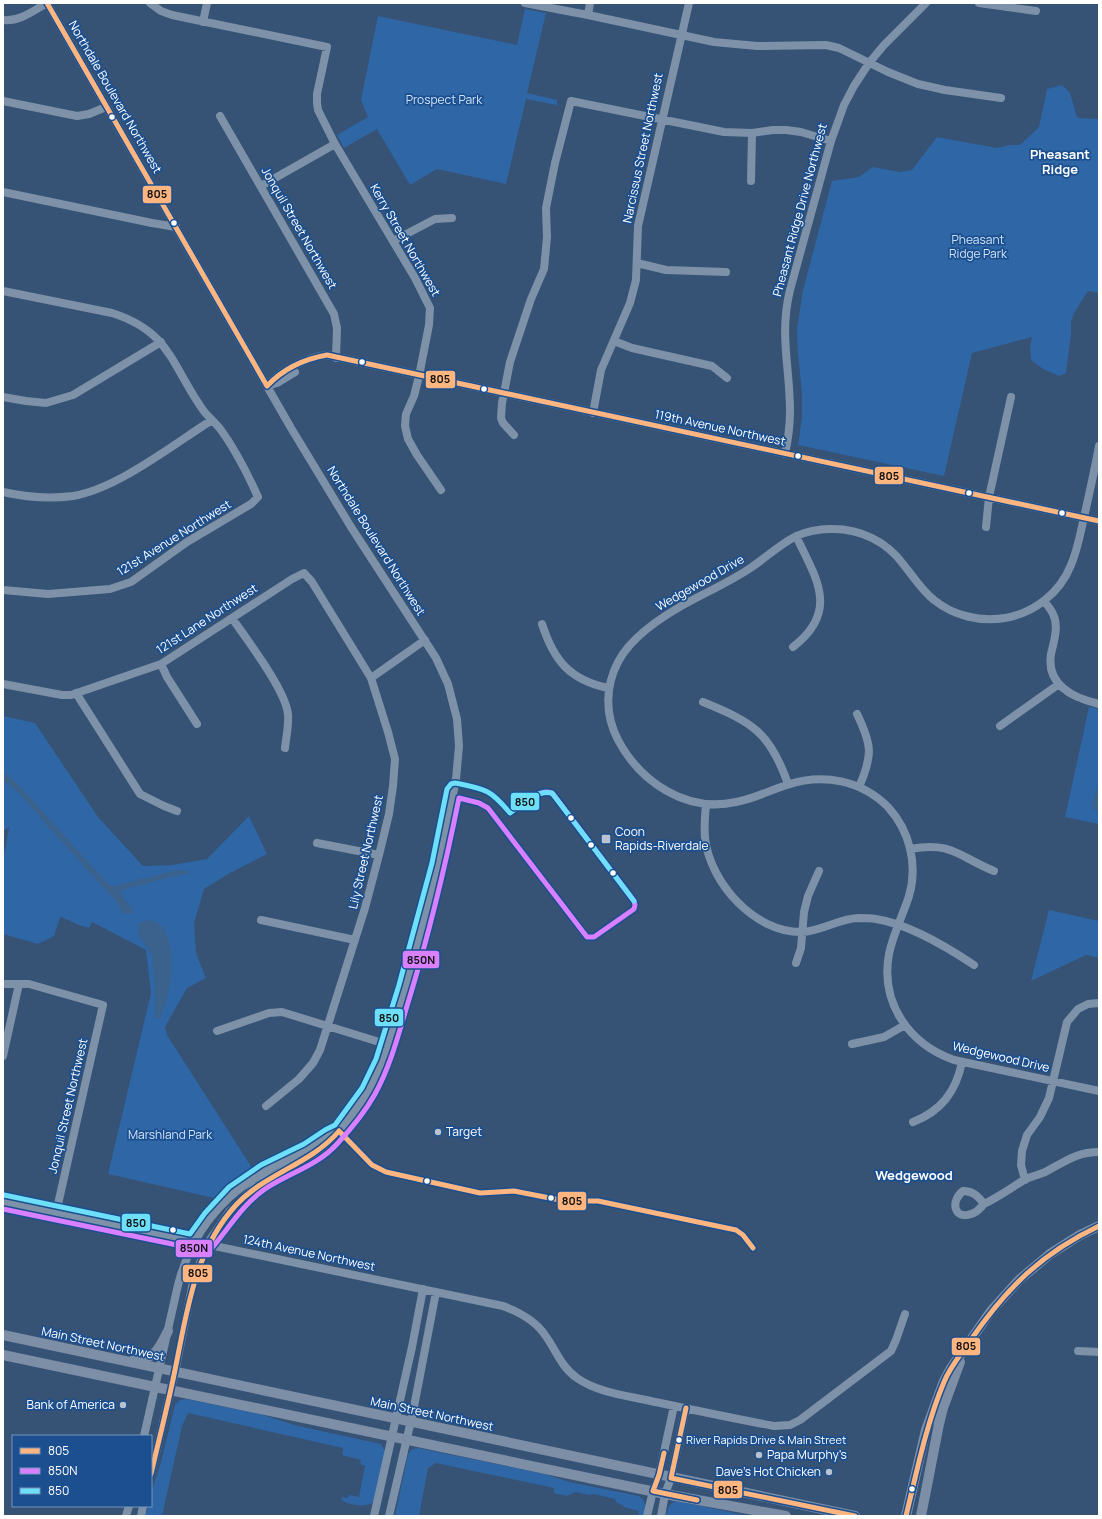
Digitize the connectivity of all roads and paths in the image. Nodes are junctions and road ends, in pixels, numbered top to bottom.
1 (47, 3) edge
2 (150, 3) edge
3 (207, 3) edge
4 (525, 3) edge
5 (590, 3) edge
6 (689, 3) edge
7 (926, 3) edge
8 (979, 3) edge
9 (1036, 11) dead end
10 (588, 15) junction
11 (3, 20) edge
12 (203, 22) junction
13 (680, 35) junction
14 (869, 63) junction
15 (1001, 98) dead end
16 (3, 101) edge
17 (106, 107) junction
18 (220, 116) dead end
19 (661, 119) junction
20 (752, 133) junction
21 (830, 141) junction
22 (335, 144) junction
23 (752, 181) dead end
24 (261, 186) junction
25 (3, 192) edge
26 (452, 218) dead end
27 (176, 227) junction
28 (393, 241) junction
29 (637, 263) junction
30 (726, 272) dead end
31 (3, 291) edge
32 (614, 341) junction
33 (161, 342) junction
34 (336, 358) junction
35 (419, 376) junction
36 (727, 378) dead end
37 (267, 386) junction
38 (503, 394) junction
39 (3, 397) edge
40 (1011, 397) dead end
41 (593, 413) junction
42 (212, 420) junction
43 (514, 436) dead end
44 (1099, 446) edge
45 (785, 454) junction
46 (441, 490) dead end
47 (3, 492) edge
48 (988, 497) junction
49 (1084, 518) junction
50 (1099, 521) edge
51 (986, 527) dead end
52 (796, 536) junction
53 (304, 573) joint
54 (3, 590) edge
55 (1044, 601) junction
56 (232, 618) junction
57 (542, 624) dead end
58 (425, 640) junction
59 (793, 646) dead end
60 (161, 664) junction
61 (371, 678) junction
62 (3, 684) edge
63 (1059, 684) junction
64 (608, 688) junction
65 (76, 693) junction
66 (702, 702) dead end
67 (1099, 704) edge
68 (857, 714) dead end
69 (197, 724) dead end
70 (1000, 726) dead end
71 (285, 748) dead end
72 (788, 784) junction
73 (859, 787) junction
74 (706, 804) junction
75 (177, 811) dead end
76 (317, 844) dead end
77 (910, 849) junction
78 (380, 855) junction
79 (819, 871) dead end
80 (994, 871) dead end
81 (261, 920) dead end
82 (898, 926) junction
83 (803, 932) junction
84 (355, 940) junction
85 (796, 963) dead end
86 (974, 965) dead end
87 (3, 984) edge
88 (19, 984) junction
89 (1099, 1003) edge
90 (328, 1025) junction
91 (905, 1025) junction
92 (217, 1031) dead end
93 (852, 1044) dead end
94 (389, 1045) junction
95 (3, 1056) edge
96 (962, 1062) junction
97 (1054, 1081) junction
98 (1099, 1091) edge
99 (266, 1106) dead end
100 (913, 1122) dead end
101 (339, 1131) junction
102 (1099, 1152) edge
103 (1025, 1180) junction
104 (3, 1202) edge
105 (984, 1204) dead end
106 (56, 1213) junction
107 (1099, 1226) edge
108 (194, 1242) junction
109 (207, 1244) junction
110 (423, 1289) junction
111 (436, 1292) junction
112 (905, 1314) dead end
113 (168, 1331) junction
114 (3, 1335) edge
115 (965, 1349) junction
116 (1078, 1351) dead end
117 (1099, 1352) edge
118 (3, 1355) edge
119 (125, 1362) junction
120 (160, 1369) junction
121 (175, 1372) junction
122 (156, 1388) junction
123 (171, 1391) junction
124 (674, 1406) junction
125 (686, 1408) junction
126 (395, 1419) junction
127 (410, 1422) junction
128 (144, 1435) edge
129 (391, 1436) junction
130 (406, 1439) junction
131 (152, 1470) edge
132 (660, 1475) junction
133 (671, 1478) junction
134 (654, 1491) junction
135 (665, 1494) junction
136 (374, 1516) edge
137 (389, 1516) edge
138 (647, 1516) edge
139 (661, 1516) edge
140 (786, 1516) edge
141 (855, 1516) edge
142 (906, 1516) edge
143 (921, 1516) edge

1 - 11 street
1 - 17 street, Northdale Boulevard Northwest
2 - 12 street
3 - 12 street
4 - 10 street
5 - 10 street
6 - 13 street, Narcissus Street Northwest
7 - 14 street, Pheasant Ridge Drive Northwest
8 - 9 street
10 - 13 street
12 - 22 street, Kerry Street Northwest
13 - 14 street
13 - 19 street, Narcissus Street Northwest
14 - 15 street
14 - 21 street, Pheasant Ridge Drive Northwest
16 - 17 street
17 - 27 street, Northdale Boulevard Northwest
18 - 24 street, Jonquil Street Northwest
19 - 20 street
19 - 29 street, Narcissus Street Northwest
19 - 38 street
20 - 21 street
20 - 23 street
21 - 45 street, Pheasant Ridge Drive Northwest
22 - 24 street
22 - 28 street, Kerry Street Northwest
24 - 34 street, Jonquil Street Northwest
25 - 27 street
26 - 28 street
27 - 37 street, Northdale Boulevard Northwest
28 - 35 street, Kerry Street Northwest
29 - 30 street
29 - 32 street, Narcissus Street Northwest
31 - 33 street
32 - 36 street
32 - 41 street, Narcissus Street Northwest
33 - 39 street
33 - 42 street
34 - 35 street, 119th Avenue Northwest
34 - 37 street, 119th Avenue Northwest
35 - 38 street, 119th Avenue Northwest
35 - 46 street, Kerry Street Northwest
37 - 58 street, Northdale Boulevard Northwest
38 - 41 street, 119th Avenue Northwest
38 - 43 street
40 - 48 street
41 - 45 street, 119th Avenue Northwest
42 - 47 street
42 - 54 street, 121st Avenue Northwest
44 - 49 street, Wedgewood Drive
45 - 48 street, 119th Avenue Northwest
48 - 49 street, 119th Avenue Northwest
48 - 51 street
49 - 50 street, 119th Avenue Northwest
49 - 55 street, Wedgewood Drive
52 - 55 street, Wedgewood Drive
52 - 59 street
52 - 64 street, Wedgewood Drive
53 - 56 street, 121st Lane Northwest
53 - 61 street, Lily Street Northwest
55 - 63 street
56 - 60 street, 121st Lane Northwest
56 - 71 street
57 - 64 street
58 - 61 street
58 - 94 street, Northdale Boulevard Northwest
60 - 65 street, 121st Lane Northwest
60 - 69 street
61 - 78 street, Lily Street Northwest
62 - 65 street, 121st Lane Northwest
63 - 67 street
63 - 70 street
64 - 74 street, Wedgewood Drive
65 - 75 street
66 - 72 street
68 - 73 street
72 - 73 street, Wedgewood Drive
72 - 74 street, Wedgewood Drive
73 - 77 street, Wedgewood Drive
74 - 83 street
76 - 78 street
77 - 80 street
77 - 82 street, Wedgewood Drive
78 - 84 street, Lily Street Northwest
79 - 83 street
81 - 84 street
82 - 83 street
82 - 86 street
82 - 91 street, Wedgewood Drive
83 - 85 street
84 - 90 street, Lily Street Northwest
87 - 88 street
88 - 95 street
88 - 106 street, Jonquil Street Northwest
89 - 97 street
90 - 92 street
90 - 94 street
90 - 99 street, Lily Street Northwest
91 - 93 street
91 - 96 street, Wedgewood Drive
94 - 101 street, Northdale Boulevard Northwest
96 - 97 street, Wedgewood Drive
96 - 100 street
97 - 98 street, Wedgewood Drive
97 - 103 street
101 - 108 street
101 - 109 street, Northdale Boulevard Northwest
102 - 103 street
103 - 105 street
104 - 106 street, 124th Avenue Northwest
106 - 108 street, 124th Avenue Northwest
107 - 115 main road
108 - 109 street, 124th Avenue Northwest
108 - 113 street
109 - 110 street, 124th Avenue Northwest
109 - 121 street, Northdale Boulevard Northwest
110 - 111 street, 124th Avenue Northwest
110 - 126 street
111 - 124 street
111 - 127 street
112 - 125 street
113 - 119 main road
113 - 120 street
114 - 119 main road, Main Street Northwest
115 - 142 main road
115 - 143 main road
116 - 117 street
118 - 122 main road
119 - 120 main road, Main Street Northwest
120 - 121 main road, Main Street Northwest
120 - 122 street
121 - 123 street, Northdale Boulevard Northwest
121 - 126 main road, Main Street Northwest
122 - 123 main road
122 - 128 street
123 - 129 main road
123 - 131 street, Northdale Boulevard Northwest
124 - 125 street
124 - 132 street
125 - 133 street
126 - 127 main road, Main Street Northwest
126 - 129 street
127 - 130 street
127 - 132 main road, Main Street Northwest
129 - 130 main road
129 - 136 street
130 - 134 main road
130 - 137 street
132 - 133 main road, Main Street Northwest
132 - 134 street
133 - 135 street
133 - 141 main road, Main Street Northwest
134 - 135 main road
134 - 138 street
135 - 139 street
135 - 140 main road

